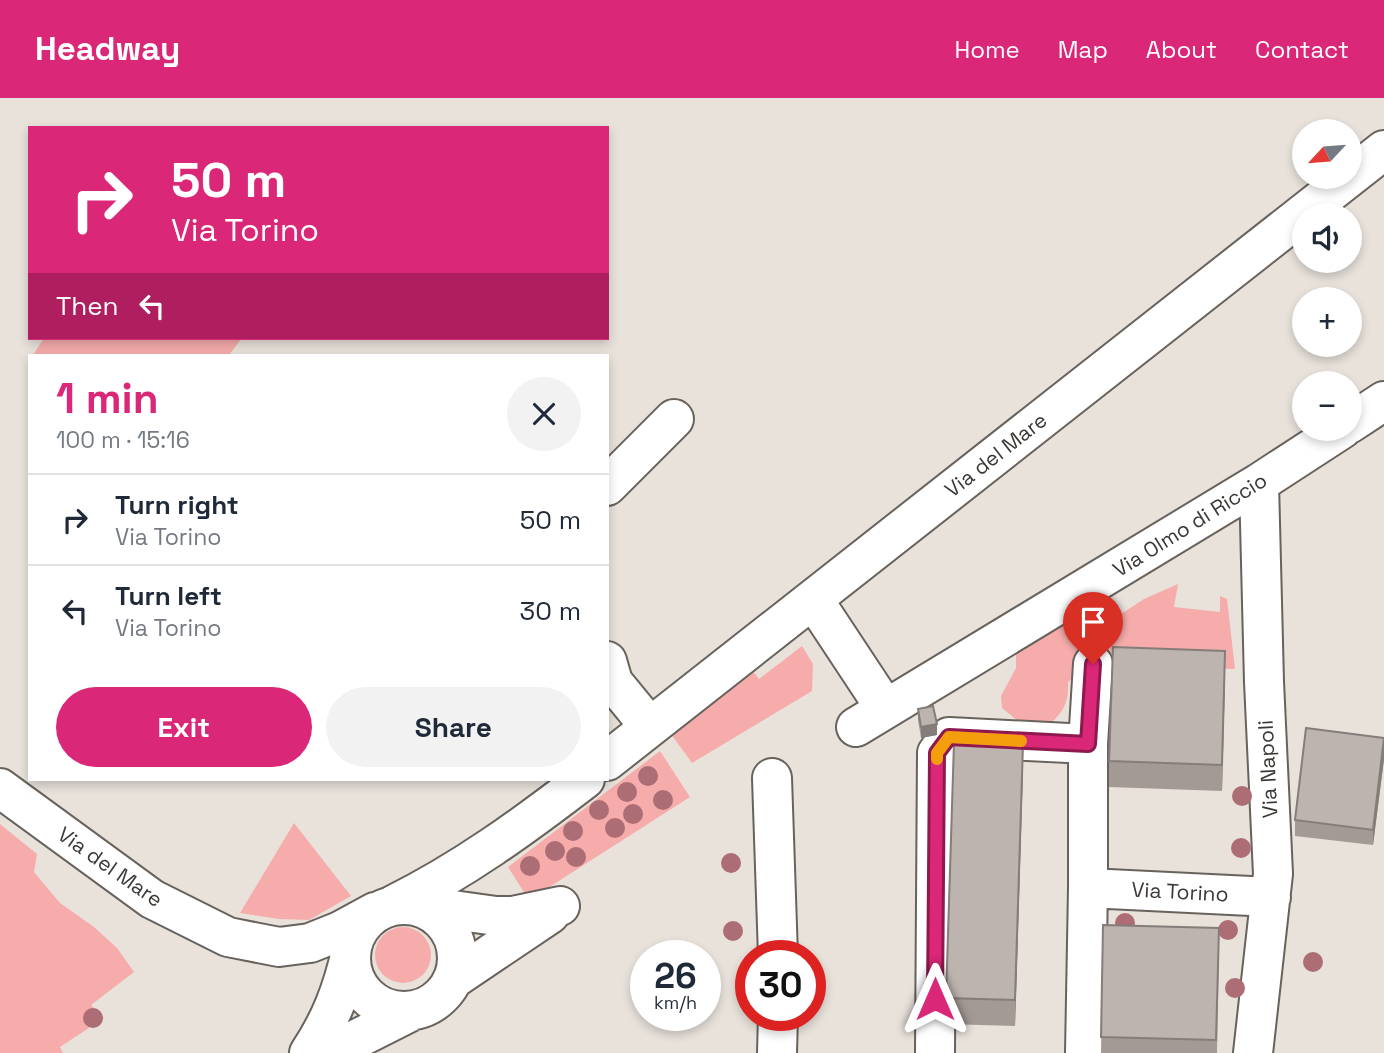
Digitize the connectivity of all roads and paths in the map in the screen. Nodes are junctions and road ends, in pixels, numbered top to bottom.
1 (1384, 150) edge
2 (1384, 401) edge
3 (1362, 415) edge
4 (674, 419) dead end
5 (1324, 441) edge
6 (1259, 483) junction
7 (609, 484) edge
8 (813, 599) junction
9 (1093, 664) dead end
10 (609, 668) edge
11 (650, 727) junction
12 (1088, 744) junction
13 (609, 759) edge
14 (772, 778) dead end
15 (581, 781) edge
16 (0, 788) edge
17 (1088, 888) junction
18 (1272, 897) junction
19 (393, 907) junction
20 (777, 940) edge
21 (266, 946) junction
22 (357, 979) junction
23 (452, 980) junction
24 (414, 1010) junction
25 (777, 1031) edge
26 (309, 1053) edge
27 (329, 1053) edge
28 (776, 1053) edge
29 (935, 1053) edge
30 (1085, 1053) edge
31 (1254, 1053) edge

1 - 8 street, Via del Mare
2 - 3 street
4 - 7 street
5 - 6 street, Via Olmo di Riccio
6 - 8 street, Via Olmo di Riccio
6 - 18 street, Via Napoli
8 - 11 street, Via del Mare
9 - 12 street
10 - 11 street
11 - 13 street, Via del Mare
12 - 17 street
12 - 29 street
14 - 20 street
15 - 19 street
16 - 21 street, Via del Mare
17 - 18 street, Via Torino
17 - 30 street
18 - 31 street, Via Napoli
19 - 21 street
19 - 22 street
19 - 23 street
19 - 23 street
21 - 22 street
22 - 24 street
22 - 26 street
23 - 24 street
24 - 27 street
25 - 28 street

